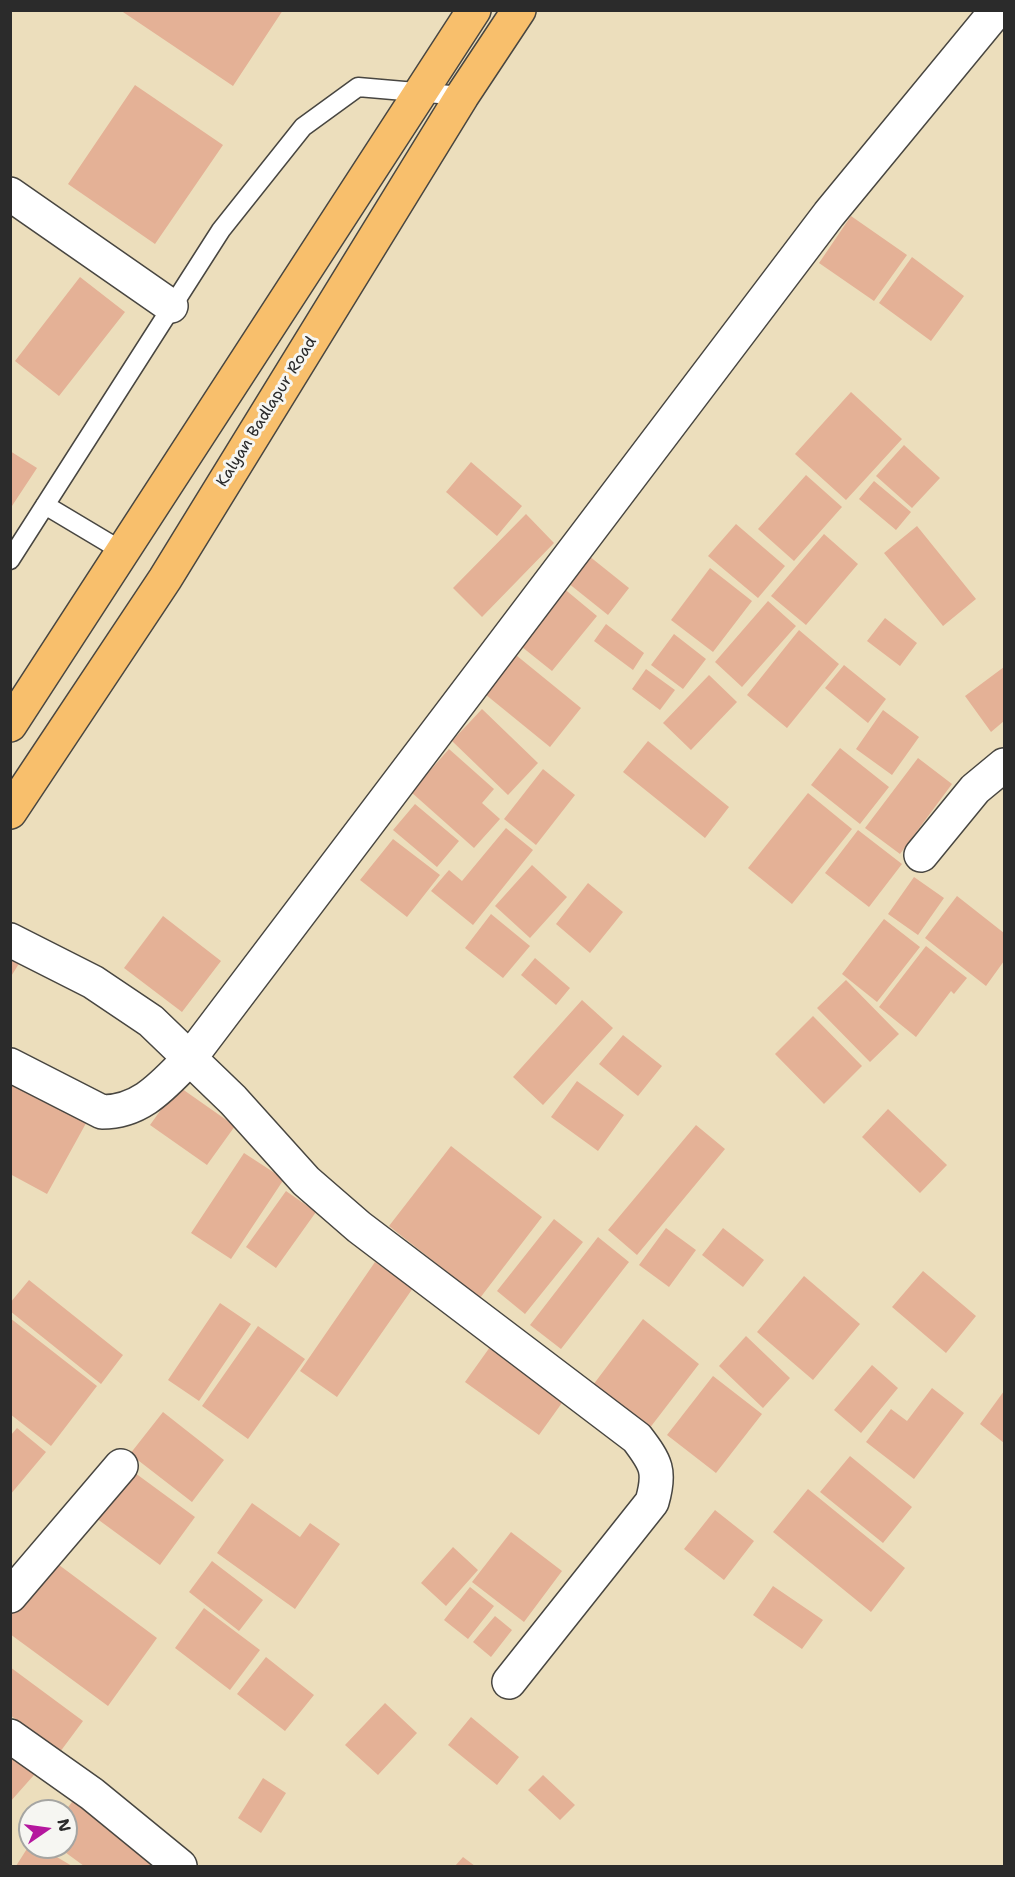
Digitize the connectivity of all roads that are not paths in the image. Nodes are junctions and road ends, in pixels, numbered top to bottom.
1 (474, 10) edge
2 (519, 10) edge
3 (997, 10) edge
4 (420, 92) junction
5 (462, 96) junction
6 (10, 194) edge
7 (171, 306) junction
8 (45, 505) junction
9 (122, 551) junction
10 (10, 560) edge
11 (58, 651) junction
12 (99, 678) junction
13 (10, 725) edge
14 (1005, 765) edge
15 (10, 812) edge
16 (921, 855) dead end
17 (10, 940) edge
18 (190, 1058) junction
19 (10, 1065) edge
20 (121, 1466) dead end
21 (10, 1596) edge
22 (509, 1682) dead end
23 (10, 1736) edge
24 (180, 1866) edge

1 - 4 main road
2 - 5 main road, Kalyan Badlapur Road
3 - 18 street
4 - 5 lane
4 - 7 lane
4 - 9 main road
5 - 12 main road, Kalyan Badlapur Road
6 - 7 street
7 - 8 lane
8 - 9 lane
8 - 10 lane
9 - 11 main road
11 - 12 main road
11 - 13 main road
12 - 15 main road, Kalyan Badlapur Road
14 - 16 street
17 - 18 street
18 - 19 street
18 - 22 street
20 - 21 street
23 - 24 street

